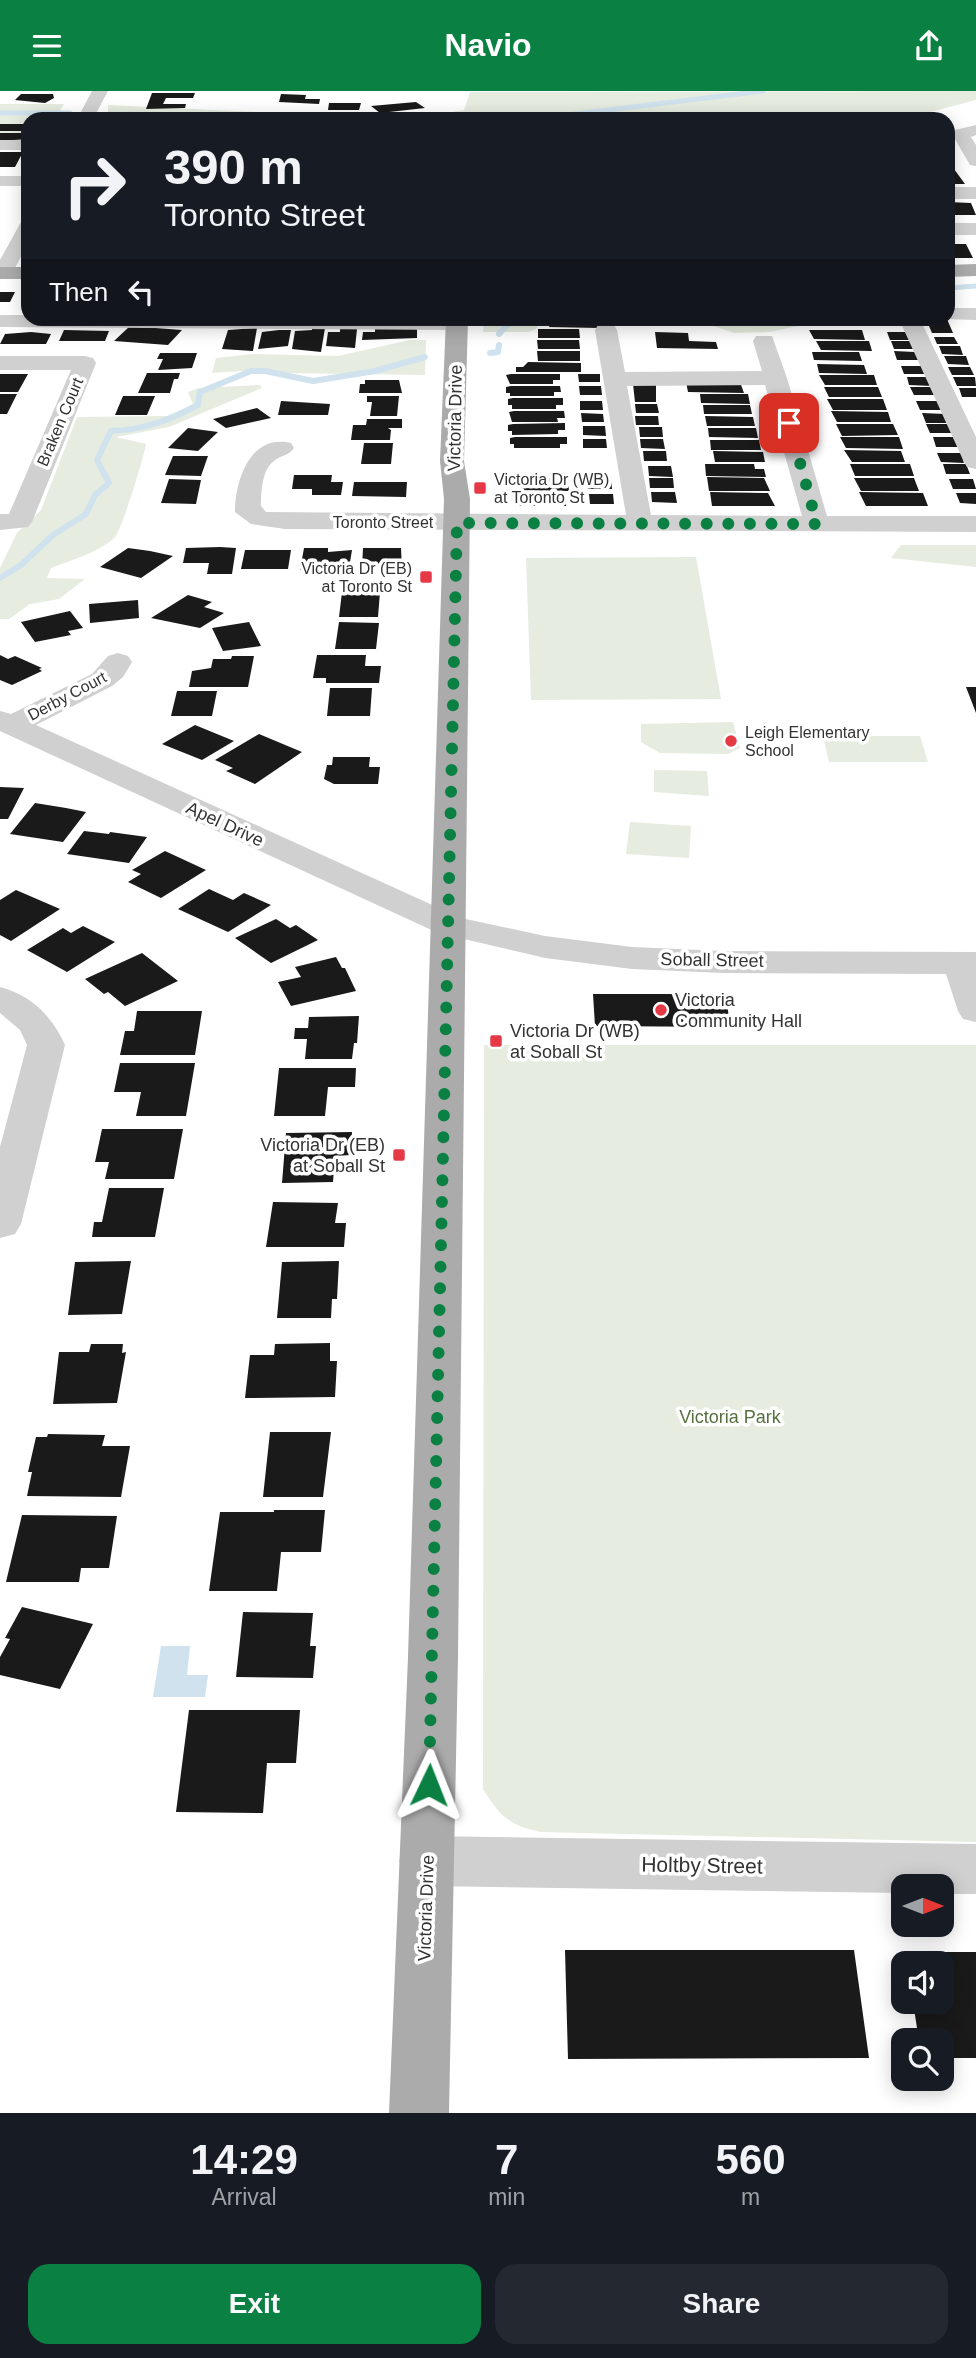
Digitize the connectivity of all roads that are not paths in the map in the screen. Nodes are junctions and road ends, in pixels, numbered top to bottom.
1 (100, 91) edge
2 (89, 112) edge
3 (976, 130) edge
4 (0, 145) edge
5 (21, 145) edge
6 (976, 161) edge
7 (0, 181) edge
8 (21, 181) edge
9 (976, 193) edge
10 (955, 194) edge
11 (6, 223) dead end
12 (21, 224) edge
13 (955, 229) edge
14 (976, 229) edge
15 (21, 238) edge
16 (955, 271) edge
17 (976, 271) edge
18 (2, 273) edge
19 (21, 273) edge
20 (955, 314) edge
21 (976, 314) edge
22 (0, 321) edge
23 (21, 321) edge
24 (457, 326) edge
25 (912, 326) edge
26 (606, 330) dead end
27 (764, 341) dead end
28 (0, 363) edge
29 (776, 378) junction
30 (615, 379) junction
31 (282, 448) dead end
32 (976, 463) edge
33 (10, 522) edge
34 (457, 523) junction
35 (640, 523) junction
36 (817, 524) junction
37 (976, 524) edge
38 (118, 662) dead end
39 (6, 723) edge
40 (450, 926) junction
41 (968, 963) edge
42 (0, 998) edge
43 (976, 1011) edge
44 (0, 1224) edge
45 (427, 1861) junction
46 (976, 1869) edge
47 (419, 2113) edge

1 - 2 street
3 - 6 street
4 - 5 street
7 - 8 street
9 - 10 street
11 - 12 street
13 - 14 street
15 - 18 street
16 - 17 main road
18 - 19 main road
20 - 21 street
22 - 23 street
24 - 34 main road, Victoria Drive
25 - 32 street
26 - 30 street
27 - 29 street
28 - 33 street, Braken Court
29 - 30 street
29 - 36 street
30 - 35 street
31 - 34 street, Toronto Street
34 - 35 street, Toronto Street
34 - 40 main road, Victoria Drive
35 - 36 street, Toronto Street
36 - 37 street, Toronto Street
38 - 39 street, Derby Court
39 - 40 street, Apel Drive
40 - 41 street, Soball Street
40 - 45 main road, Victoria Drive
41 - 43 street
42 - 44 street
45 - 46 street, Holtby Street
45 - 47 main road, Victoria Drive

